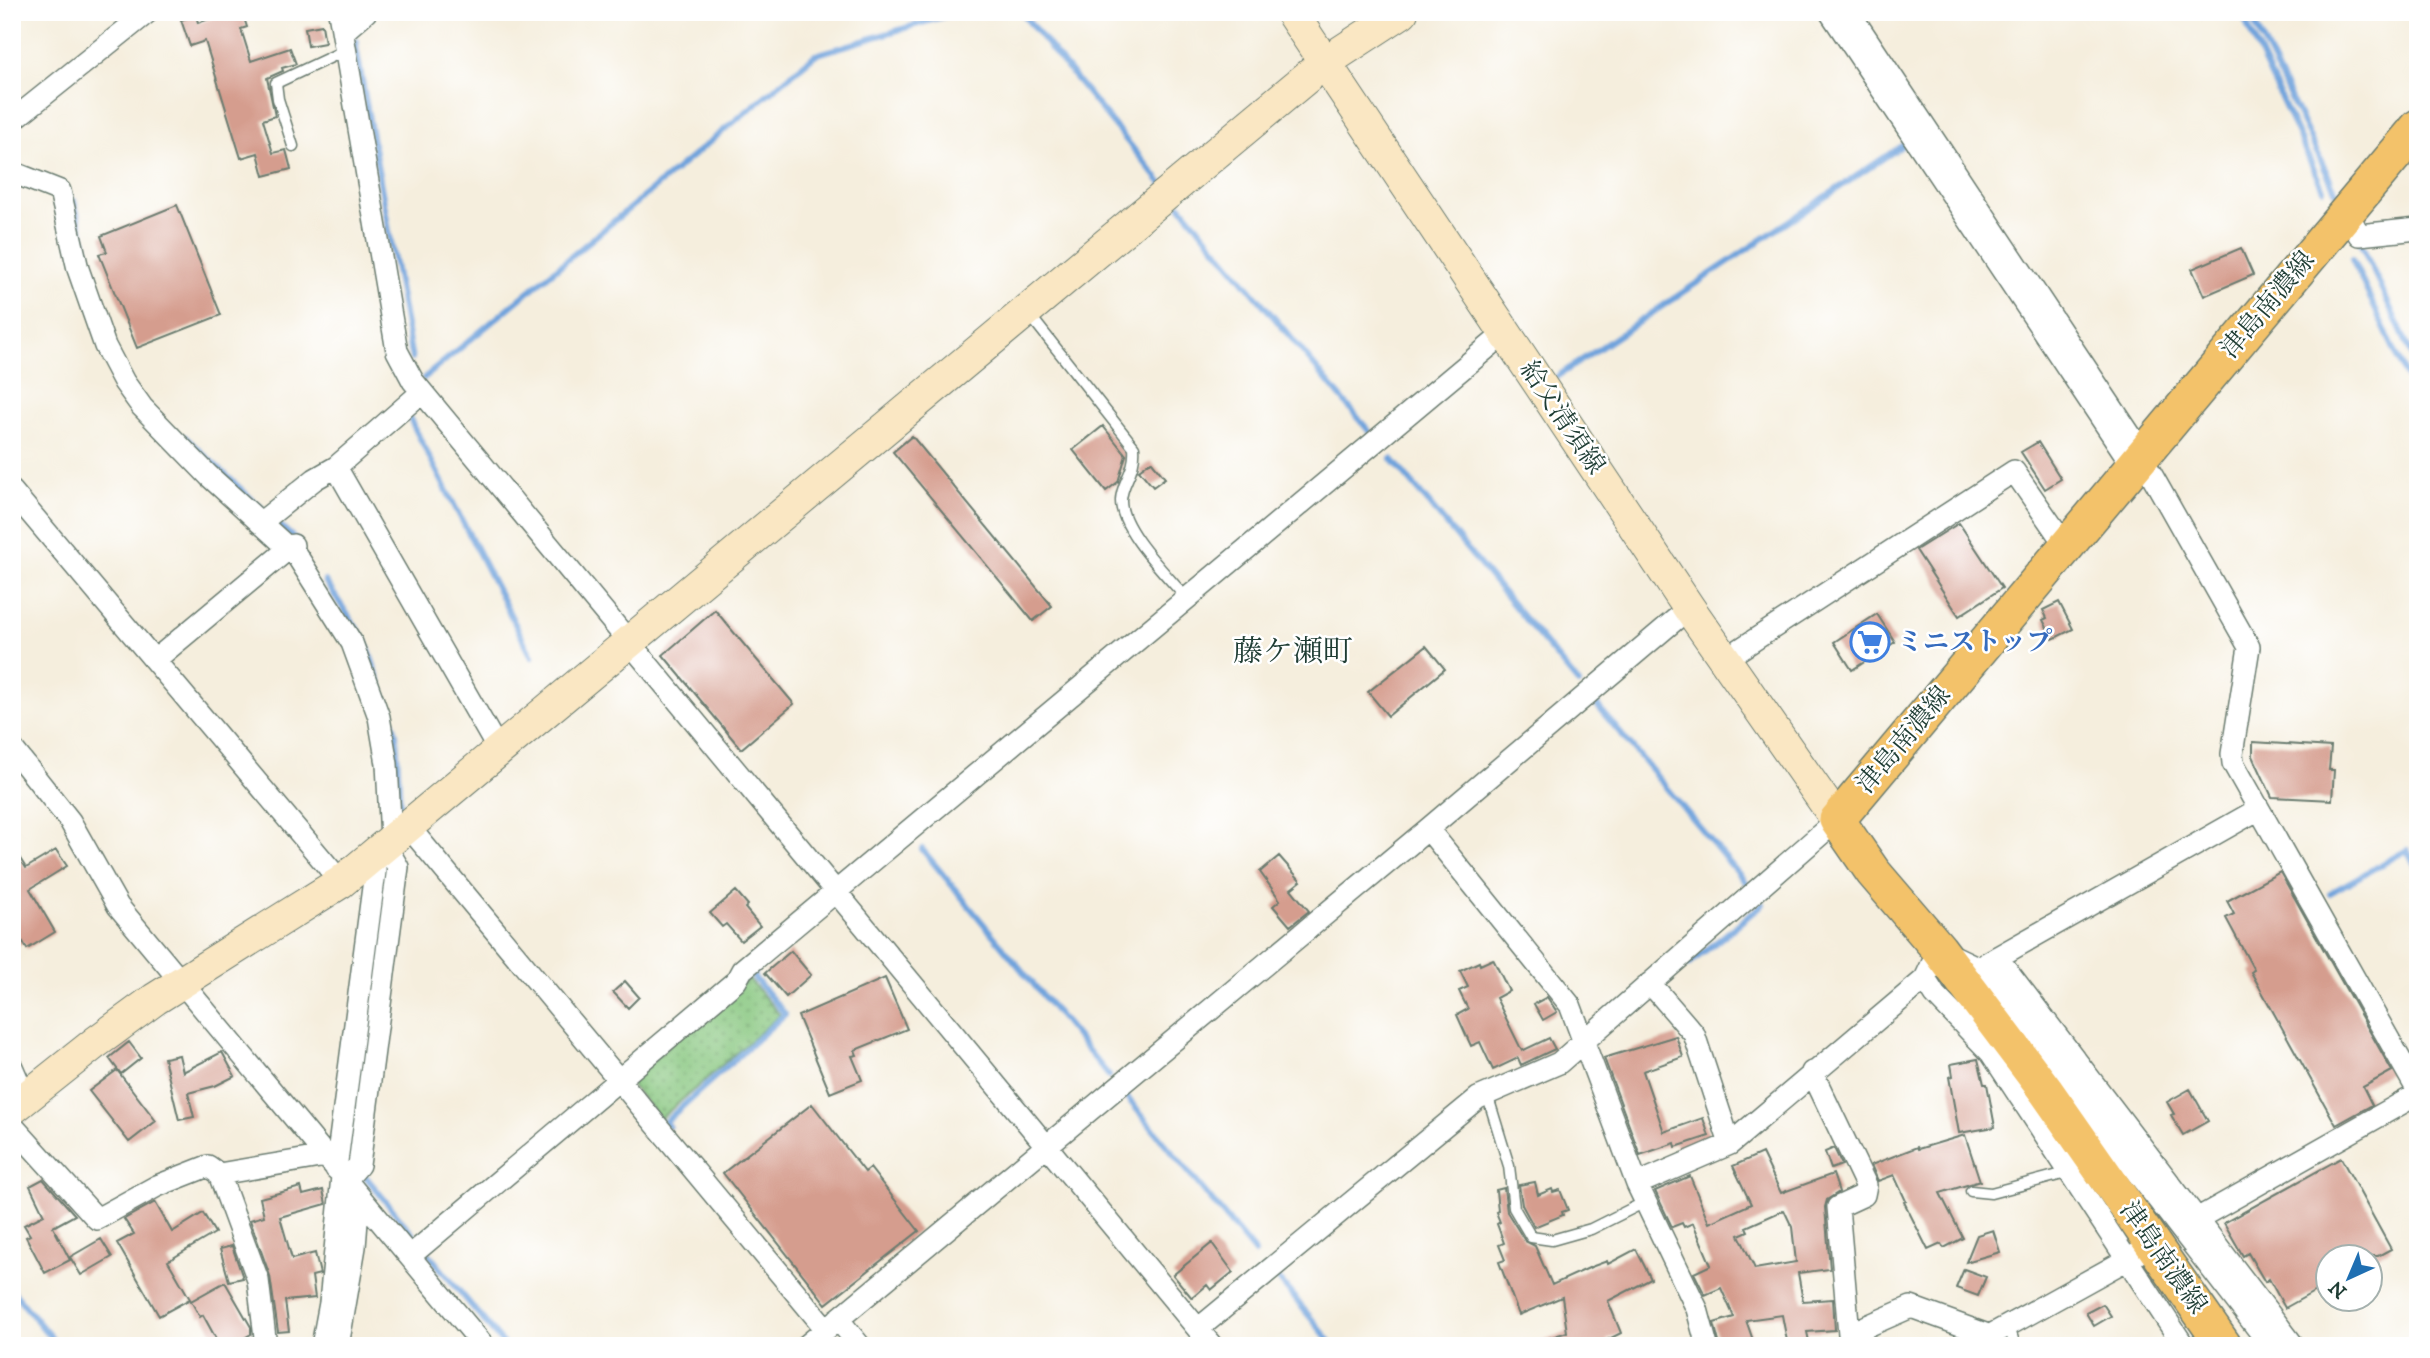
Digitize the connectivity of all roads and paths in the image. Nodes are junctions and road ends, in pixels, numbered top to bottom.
1 (148, 12) edge
2 (366, 12) edge
3 (1290, 12) edge
4 (1402, 12) edge
5 (1830, 12) edge
6 (1849, 12) edge
7 (342, 32) edge
8 (1325, 63) junction
9 (12, 119) edge
10 (1913, 121) junction
11 (2418, 127) edge
12 (293, 146) dead end
13 (12, 172) edge
14 (2347, 211) junction
15 (2418, 229) edge
16 (1027, 311) junction
17 (1505, 333) junction
18 (422, 392) junction
19 (2139, 459) junction
20 (336, 467) junction
21 (12, 491) edge
22 (260, 523) junction
23 (2066, 546) junction
24 (290, 547) junction
25 (1187, 599) junction
26 (1689, 608) junction
27 (630, 643) junction
28 (1725, 659) junction
29 (155, 660) junction
30 (12, 748) edge
31 (499, 751) junction
32 (2259, 809) junction
33 (1837, 820) junction
34 (1428, 829) junction
35 (390, 840) junction
36 (341, 882) junction
37 (834, 892) junction
38 (1988, 962) junction
39 (1932, 964) junction
40 (181, 983) junction
41 (1650, 983) junction
42 (1585, 1041) junction
43 (12, 1067) edge
44 (1812, 1072) junction
45 (619, 1079) junction
46 (2418, 1093) edge
47 (1487, 1094) junction
48 (17, 1111) edge
49 (1731, 1143) junction
50 (1046, 1146) junction
51 (2070, 1172) junction
52 (219, 1174) junction
53 (342, 1175) junction
54 (1971, 1191) dead end
55 (1641, 1193) junction
56 (2199, 1218) junction
57 (2175, 1232) junction
58 (410, 1256) junction
59 (2132, 1257) junction
60 (2008, 1323) junction
61 (832, 1324) junction
62 (1198, 1329) junction
63 (1979, 1340) edge
64 (266, 1346) edge
65 (322, 1346) edge
66 (338, 1346) edge
67 (484, 1346) edge
68 (806, 1346) edge
69 (860, 1346) edge
70 (1212, 1346) edge
71 (1707, 1346) edge
72 (2015, 1346) edge
73 (2184, 1346) edge
74 (2224, 1346) edge
75 (2271, 1346) edge
76 (2294, 1346) edge

1 - 9 street
2 - 7 street
3 - 8 street, 給父清須線
4 - 8 street
5 - 10 street
6 - 10 street
7 - 12 lane
7 - 18 street
8 - 16 street
8 - 17 street, 給父清須線
10 - 19 street
11 - 14 main road, 津島南濃線
13 - 22 street
14 - 15 street
14 - 19 main road, 津島南濃線
16 - 25 lane
16 - 27 street
17 - 25 street
17 - 26 street, 給父清須線
18 - 20 street
18 - 27 street
19 - 23 main road, 津島南濃線
19 - 32 street
20 - 22 street
20 - 31 street
21 - 29 street
22 - 24 street
23 - 28 street
23 - 33 main road, 津島南濃線
24 - 29 street
24 - 35 street
25 - 37 street
26 - 28 street, 給父清須線
26 - 34 street
27 - 31 street
27 - 37 street
28 - 33 street, 給父清須線
29 - 36 street
30 - 40 street
31 - 35 street
32 - 38 street
32 - 46 street
33 - 39 main road, 津島南濃線
33 - 41 street
34 - 42 street
34 - 50 street
35 - 36 street
35 - 45 street
35 - 53 street
36 - 40 street
37 - 45 street
37 - 50 street
38 - 39 street
38 - 56 street
38 - 57 street
39 - 44 street
39 - 51 street
39 - 74 main road, 津島南濃線
40 - 48 street
40 - 53 street
41 - 42 street
41 - 49 street
42 - 47 street
42 - 55 street
43 - 48 street
44 - 49 street
44 - 63 street
45 - 58 street
45 - 61 street
46 - 56 street
47 - 55 lane
47 - 62 street
48 - 52 street
49 - 55 street
50 - 61 street
50 - 62 street
51 - 54 lane
51 - 59 street
52 - 53 street
52 - 64 street
53 - 58 street
53 - 65 street
53 - 66 street
55 - 71 street
56 - 57 street
56 - 76 street
57 - 75 street
58 - 67 street
59 - 60 street
59 - 73 street
60 - 63 street
60 - 72 lane
61 - 68 street
61 - 69 street
62 - 70 street

